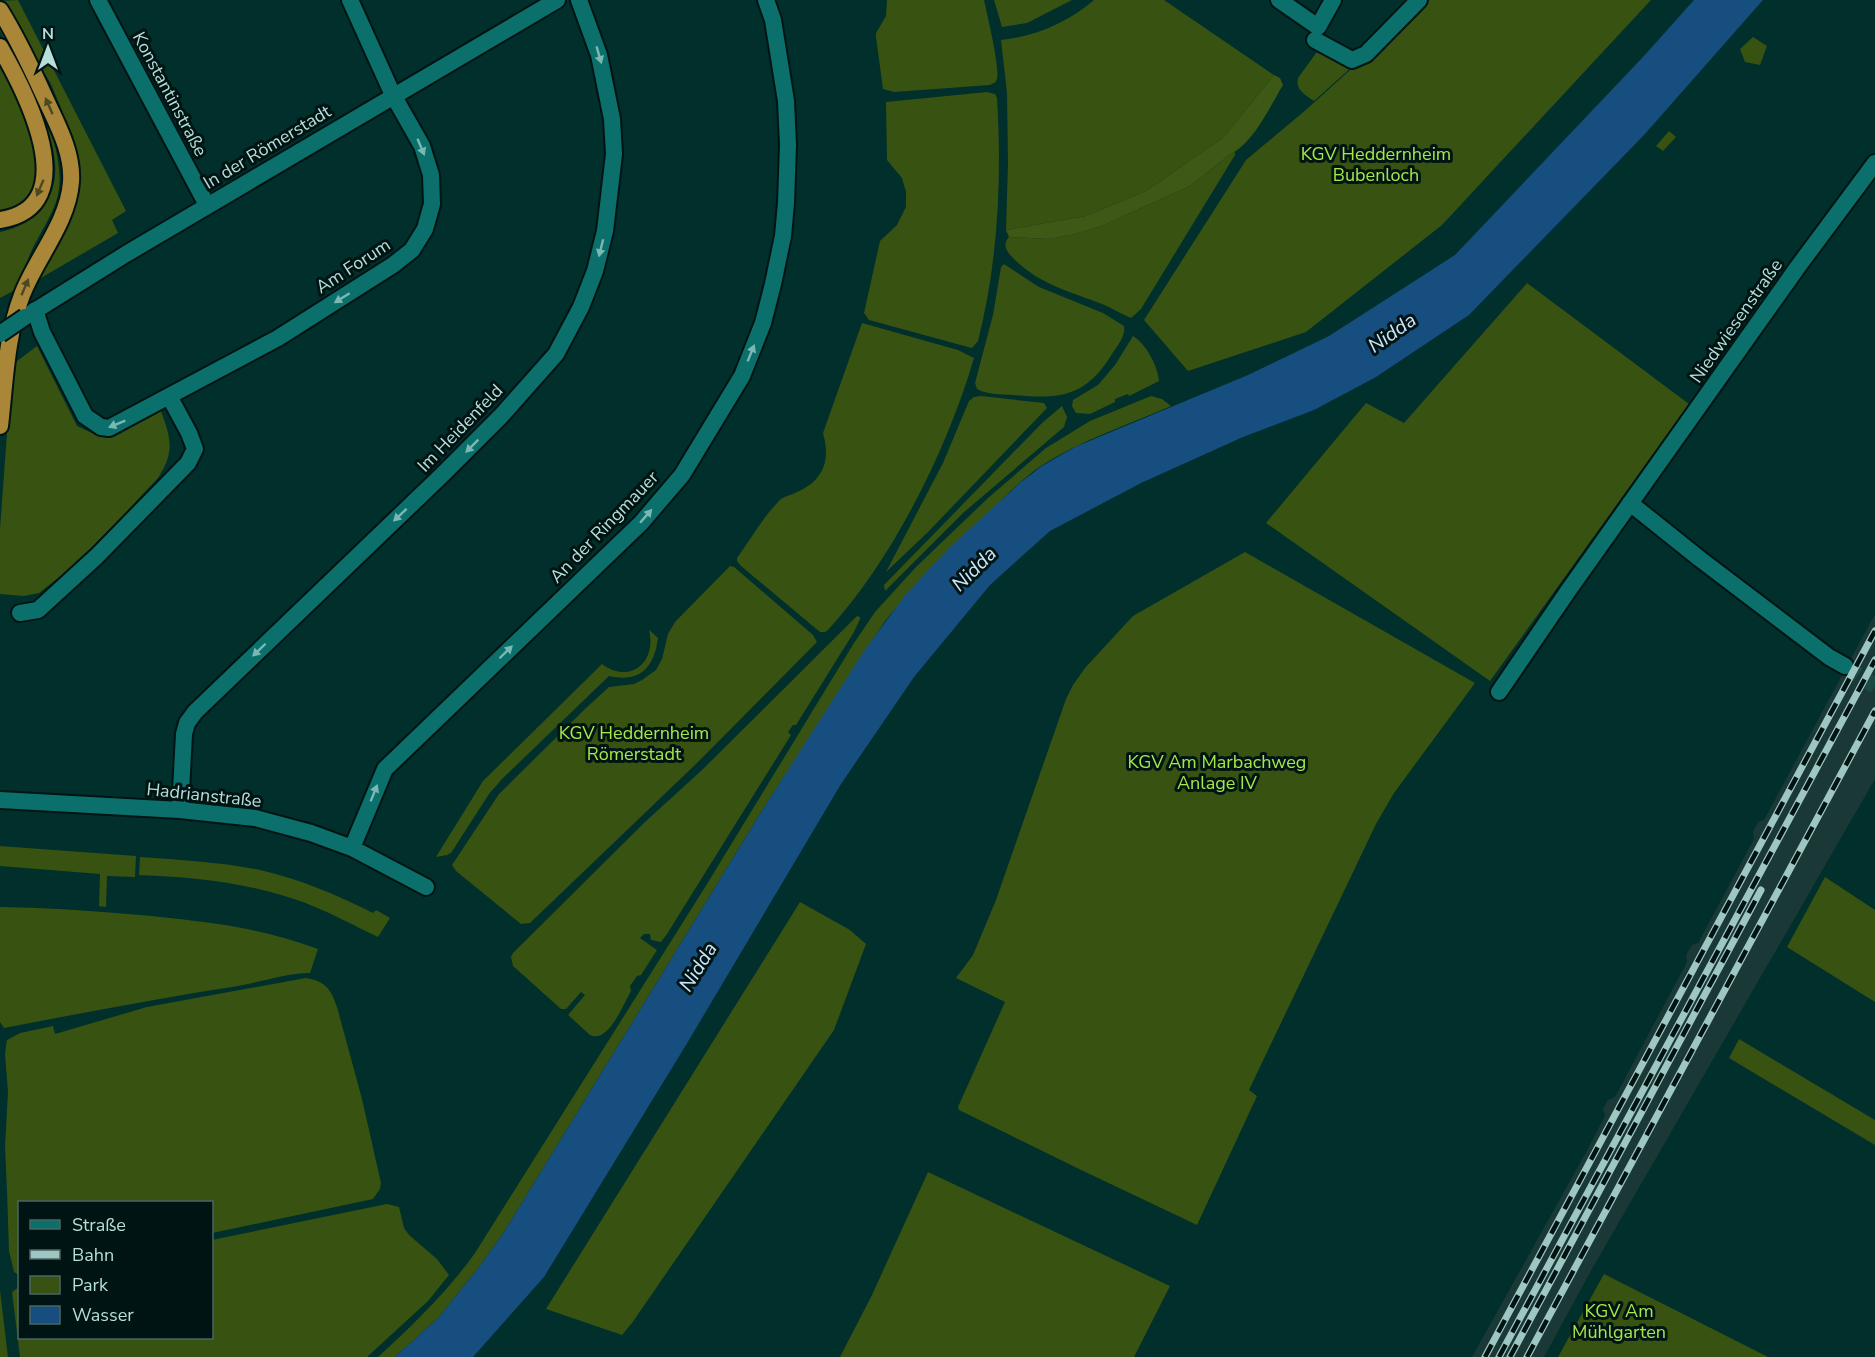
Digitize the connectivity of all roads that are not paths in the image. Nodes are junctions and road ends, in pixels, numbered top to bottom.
1 (98, 0) edge
2 (350, 0) edge
3 (557, 0) edge
4 (579, 0) edge
5 (766, 0) edge
6 (1279, 0) edge
7 (1333, 0) edge
8 (1419, 0) edge
9 (0, 10) edge
10 (1317, 33) junction
11 (0, 47) edge
12 (393, 95) junction
13 (1875, 163) edge
14 (207, 206) junction
15 (0, 220) edge
16 (30, 314) junction
17 (0, 334) edge
18 (169, 396) junction
19 (0, 426) edge
20 (1630, 502) junction
21 (20, 613) dead end
22 (1845, 666) tunnel mouth
23 (1499, 692) dead end
24 (0, 800) edge
25 (180, 810) junction
26 (352, 848) junction
27 (426, 887) dead end

1 - 14 street, Konstantinstraße
2 - 12 street, Am Forum
3 - 12 street, In der Römerstadt
4 -> 25 street, Im Heidenfeld
26 -> 5 street, An der Ringmauer
6 - 10 street
7 - 10 street
8 - 10 street
19 -> 9 highway
11 -> 15 highway
12 - 14 street, In der Römerstadt
12 -> 18 street, Am Forum
13 - 20 street, Niedwiesenstraße
14 - 16 street, In der Römerstadt
16 - 17 street, In der Römerstadt, bridge
18 -> 16 street, Am Forum
18 - 21 street
20 - 22 street
20 - 23 street, Niedwiesenstraße
24 - 25 street, Hadrianstraße
25 - 26 street, Hadrianstraße
26 - 27 street, Hadrianstraße

